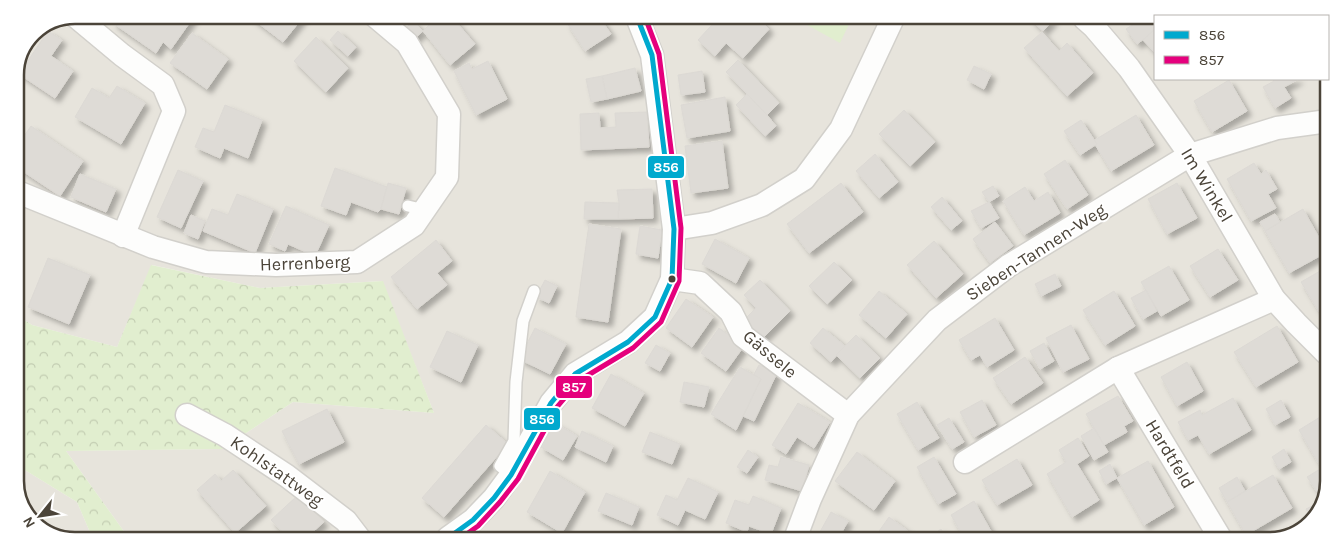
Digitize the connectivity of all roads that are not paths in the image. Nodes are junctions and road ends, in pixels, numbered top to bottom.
1 (85, 24) edge
2 (384, 24) edge
3 (640, 24) edge
4 (890, 24) edge
5 (1091, 24) edge
6 (1320, 123) edge
7 (1190, 155) junction
8 (24, 195) edge
9 (674, 229) junction
10 (123, 236) junction
11 (672, 279) junction
12 (534, 291) dead end
13 (1274, 299) junction
14 (1320, 347) edge
15 (1118, 368) junction
16 (187, 415) dead end
17 (848, 415) junction
18 (965, 462) dead end
19 (511, 475) junction
20 (354, 532) edge
21 (457, 532) edge
22 (798, 532) edge
23 (1217, 532) edge

1 - 10 street
2 - 10 street, Herrenberg
3 - 9 street
4 - 9 street
5 - 7 street, Im Winkel
6 - 7 street, Sieben-Tannen-Weg
7 - 13 street, Im Winkel
7 - 17 street, Sieben-Tannen-Weg
8 - 10 street, Herrenberg
9 - 11 street
11 - 17 street, Gässele
11 - 19 street
12 - 19 lane
13 - 14 street, Im Winkel
13 - 15 street
15 - 18 street
15 - 23 street, Hardtfeld
16 - 20 street, Kohlstattweg
17 - 22 street, Sieben-Tannen-Weg
19 - 21 street

